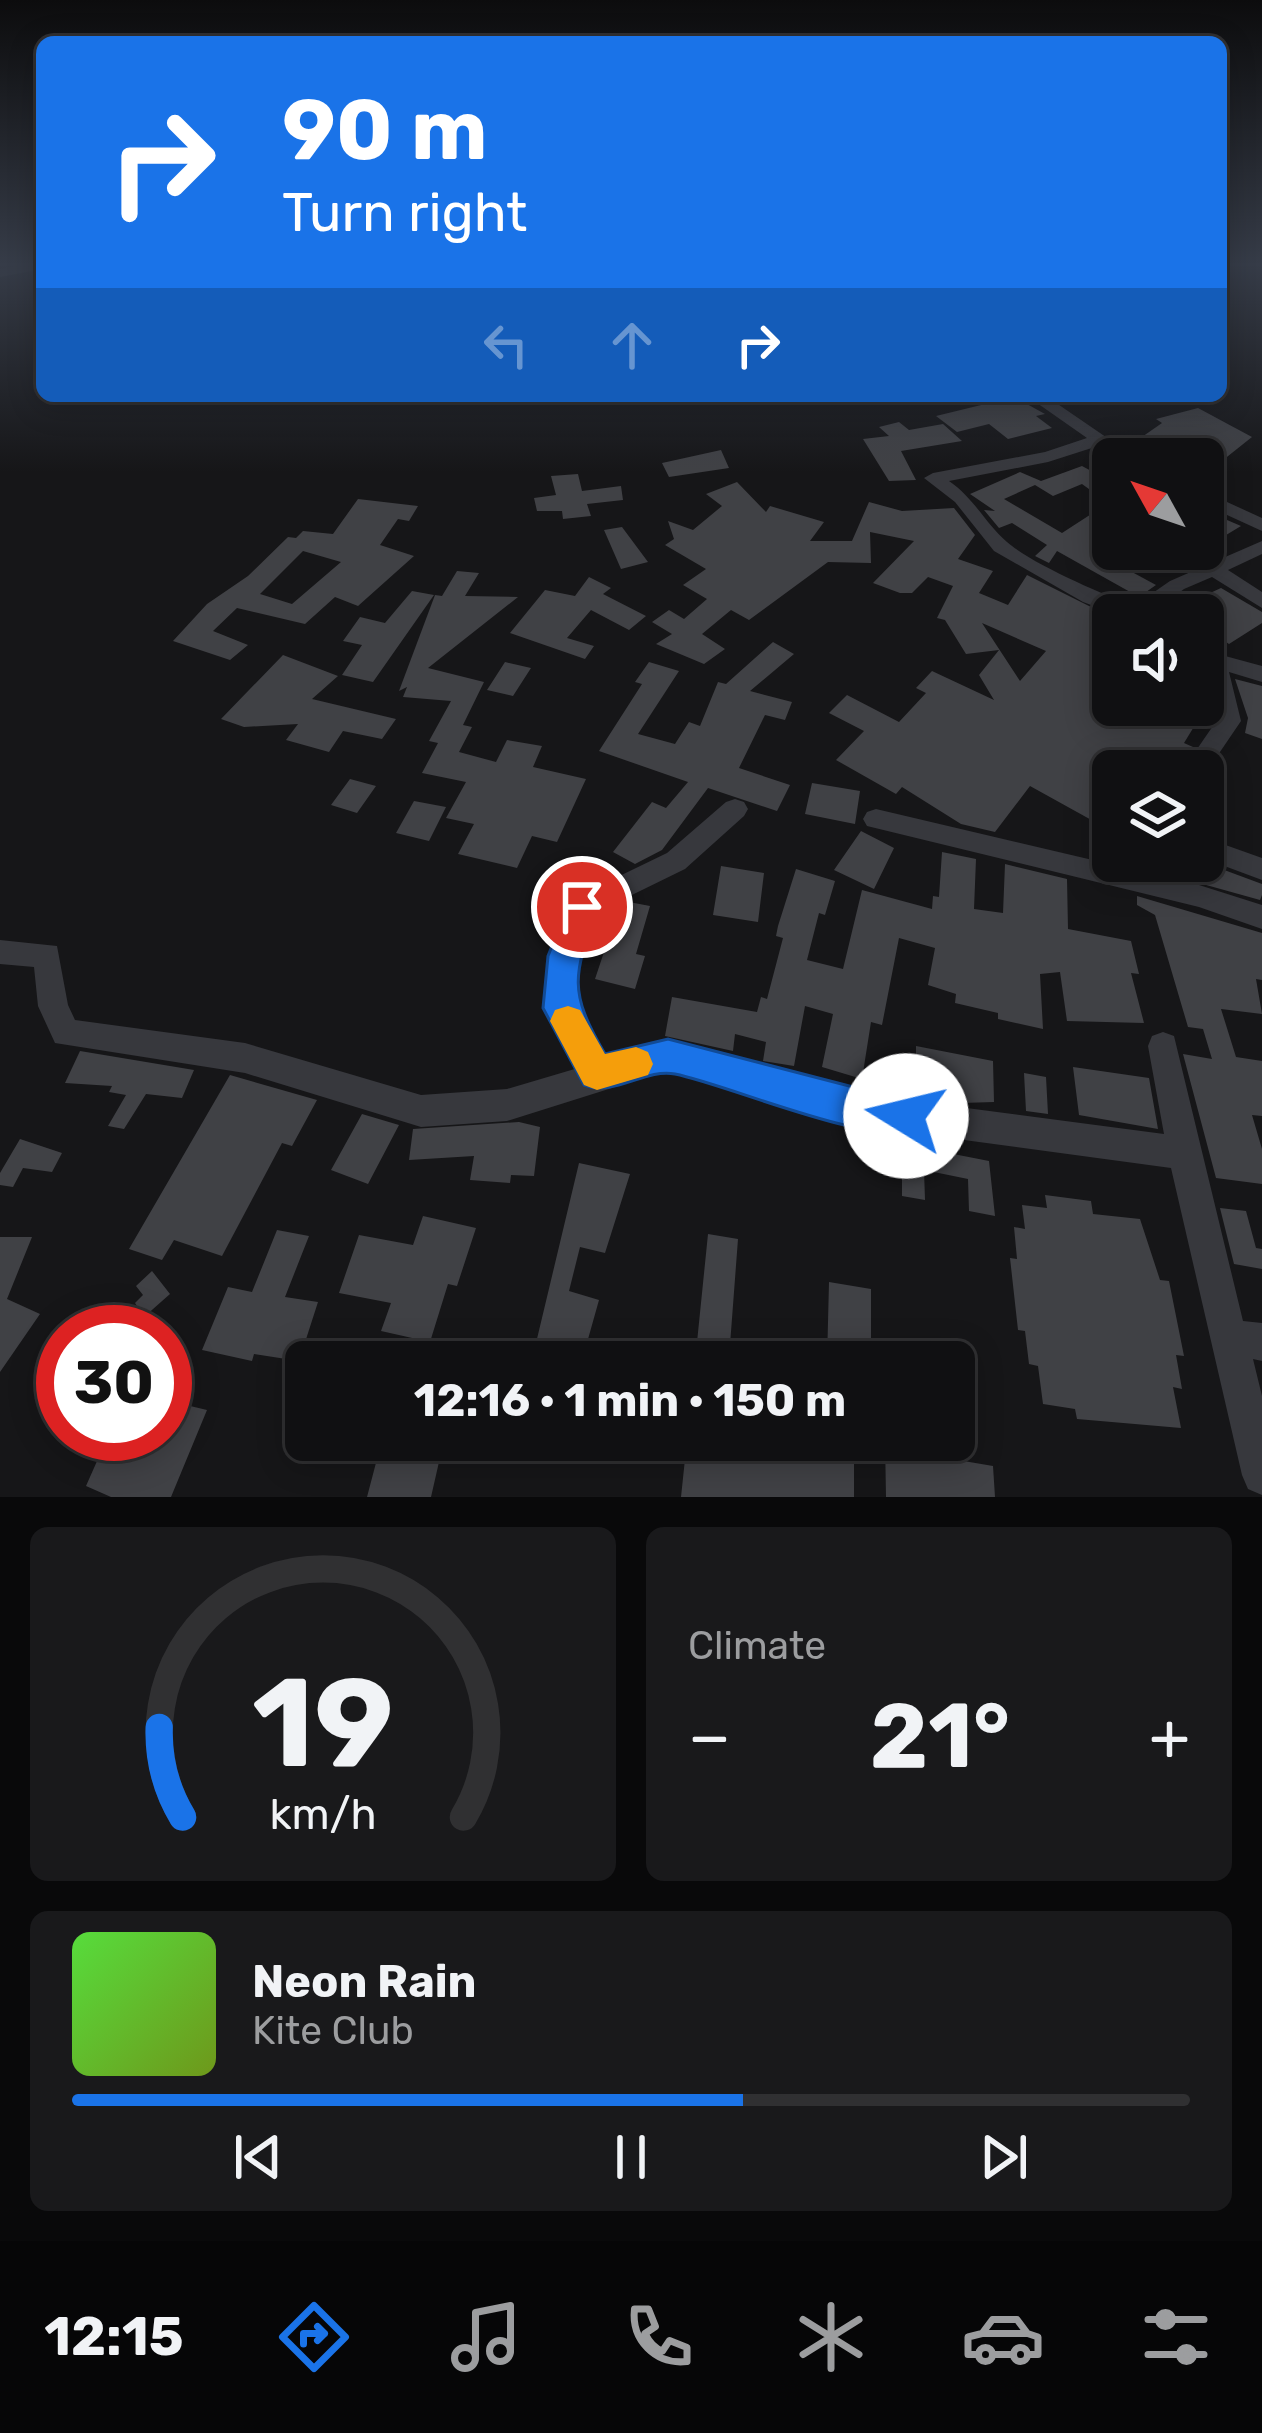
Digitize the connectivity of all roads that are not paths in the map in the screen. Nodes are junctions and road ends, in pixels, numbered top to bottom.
1 (1044, 402) edge
2 (1096, 438) edge
3 (1092, 442) edge
4 (1224, 507) edge
5 (1262, 525) edge
6 (1262, 547) edge
7 (1216, 572) junction
8 (1164, 594) edge
9 (1092, 598) edge
10 (1262, 601) edge
11 (1224, 663) edge
12 (1262, 674) edge
13 (1224, 705) edge
14 (1209, 750) edge
15 (735, 809) dead end
16 (876, 819) dead end
17 (1224, 855) edge
18 (1092, 863) edge
19 (1262, 869) edge
20 (1164, 882) edge
21 (1262, 916) edge
22 (0, 952) edge
23 (1163, 1046) dead end
24 (597, 1073) junction
25 (1184, 1153) junction
26 (1245, 1340) edge
27 (1262, 1475) edge

1 - 2 street
3 - 9 street
4 - 5 street
6 - 7 street
7 - 8 street
7 - 10 street
11 - 12 street
13 - 14 street
15 - 24 street
16 - 18 street
17 - 19 street
20 - 21 street
22 - 24 street
23 - 25 street
24 - 25 street
25 - 26 street
26 - 27 street

